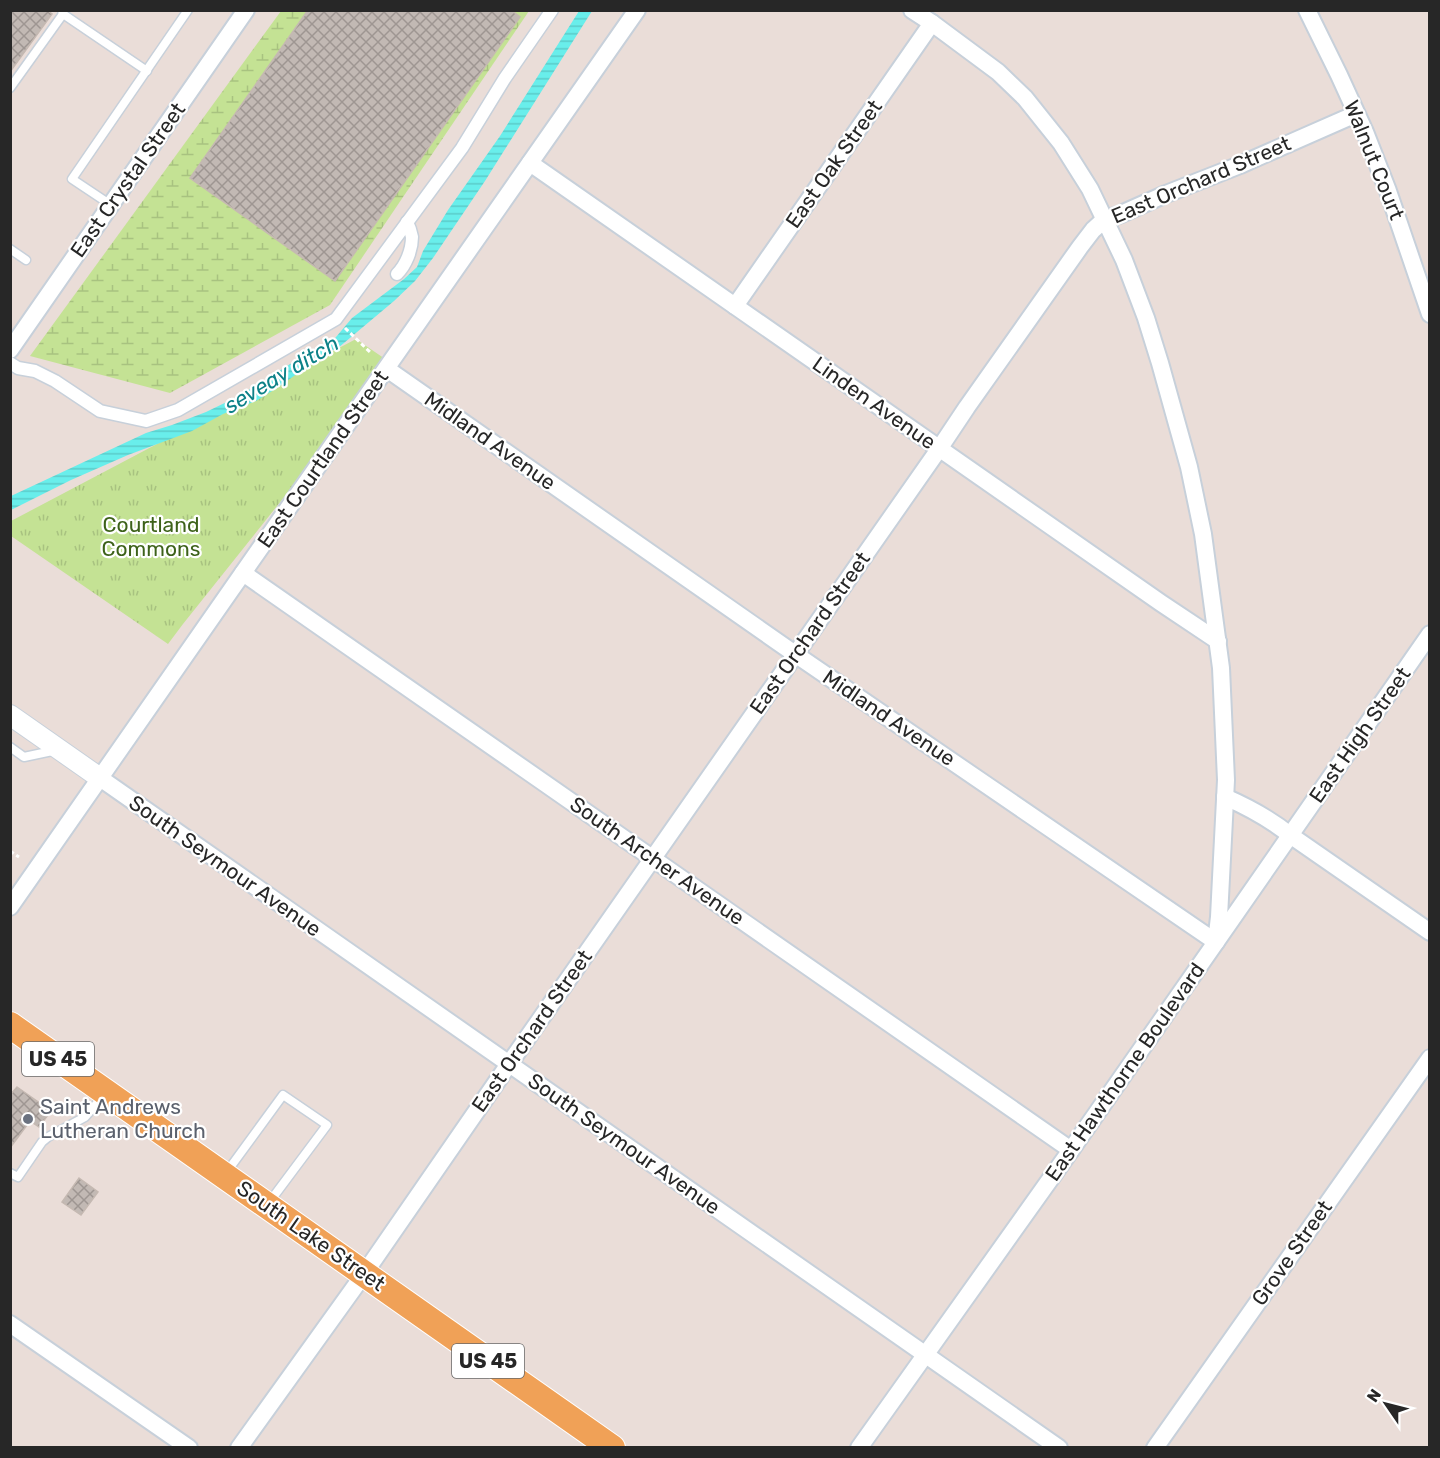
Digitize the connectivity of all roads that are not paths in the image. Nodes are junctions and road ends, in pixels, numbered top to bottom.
1 (188, 10) edge
2 (246, 10) edge
3 (552, 10) edge
4 (637, 10) edge
5 (912, 10) edge
6 (1307, 10) edge
7 (62, 12) edge
8 (932, 23) junction
9 (147, 71) junction
10 (10, 88) edge
11 (1356, 114) junction
12 (530, 164) junction
13 (111, 205) junction
14 (1104, 220) junction
15 (407, 222) junction
16 (10, 249) edge
17 (26, 260) dead end
18 (397, 274) dead end
19 (735, 306) junction
20 (1430, 314) edge
21 (10, 350) edge
22 (10, 363) edge
23 (387, 369) junction
24 (939, 448) junction
25 (243, 573) junction
26 (1430, 634) edge
27 (1218, 641) junction
28 (795, 654) junction
29 (10, 715) edge
30 (10, 747) edge
31 (59, 750) junction
32 (100, 778) junction
33 (1225, 797) junction
34 (1290, 835) junction
35 (653, 858) junction
36 (10, 907) edge
37 (1430, 932) edge
38 (1216, 942) junction
39 (10, 1025) edge
40 (1430, 1058) edge
41 (509, 1064) junction
42 (106, 1092) junction
43 (1071, 1150) junction
44 (14, 1175) edge
45 (224, 1175) junction
46 (267, 1206) junction
47 (364, 1274) junction
48 (10, 1324) edge
49 (925, 1353) junction
50 (189, 1448) edge
51 (239, 1448) edge
52 (612, 1448) edge
53 (859, 1448) edge
54 (1059, 1448) edge
55 (1155, 1448) edge

1 - 9 lane
2 - 13 street, East Crystal Street
3 - 15 street
4 - 12 street, East Courtland Street
5 - 8 street, East Hawthorne Boulevard
6 - 11 street, Walnut Court
7 - 9 lane
7 - 10 lane
8 - 14 street, East Hawthorne Boulevard
8 - 19 street, East Oak Street
9 - 13 lane
11 - 14 street, East Orchard Street
11 - 20 street, Walnut Court
12 - 19 street, Linden Avenue
12 - 23 street, East Courtland Street
13 - 21 street, East Crystal Street
14 - 24 street, East Orchard Street
14 - 27 street, East Hawthorne Boulevard
15 - 18 street
15 - 22 street
16 - 17 lane
19 - 24 street, Linden Avenue
23 - 25 street, East Courtland Street
23 - 28 street, Midland Avenue
24 - 27 street, Linden Avenue
24 - 28 street, East Orchard Street
25 - 32 street, East Courtland Street
25 - 35 street, South Archer Avenue
26 - 34 street, East High Street
27 - 33 street, East Hawthorne Boulevard
28 - 35 street, East Orchard Street
28 - 38 street, Midland Avenue
29 - 31 street
30 - 31 lane
31 - 32 street
32 - 36 street, East Courtland Street
32 - 41 street, South Seymour Avenue
33 - 34 street
33 - 38 street, East Hawthorne Boulevard
34 - 37 street
34 - 38 street, East High Street
35 - 41 street, East Orchard Street
35 - 43 street, South Archer Avenue
38 - 43 street, East Hawthorne Boulevard
39 - 42 main road, South Lake Street / US 45
40 - 55 street, Grove Street
41 - 47 street, East Orchard Street
41 - 49 street, South Seymour Avenue
42 - 44 lane
42 - 45 main road, South Lake Street / US 45
43 - 49 street, East Hawthorne Boulevard
45 - 46 main road, South Lake Street / US 45
45 - 46 lane
46 - 47 main road, South Lake Street / US 45
47 - 51 street, East Orchard Street
47 - 52 main road, South Lake Street / US 45
48 - 50 street
49 - 53 street, East Hawthorne Boulevard
49 - 54 street, South Seymour Avenue

